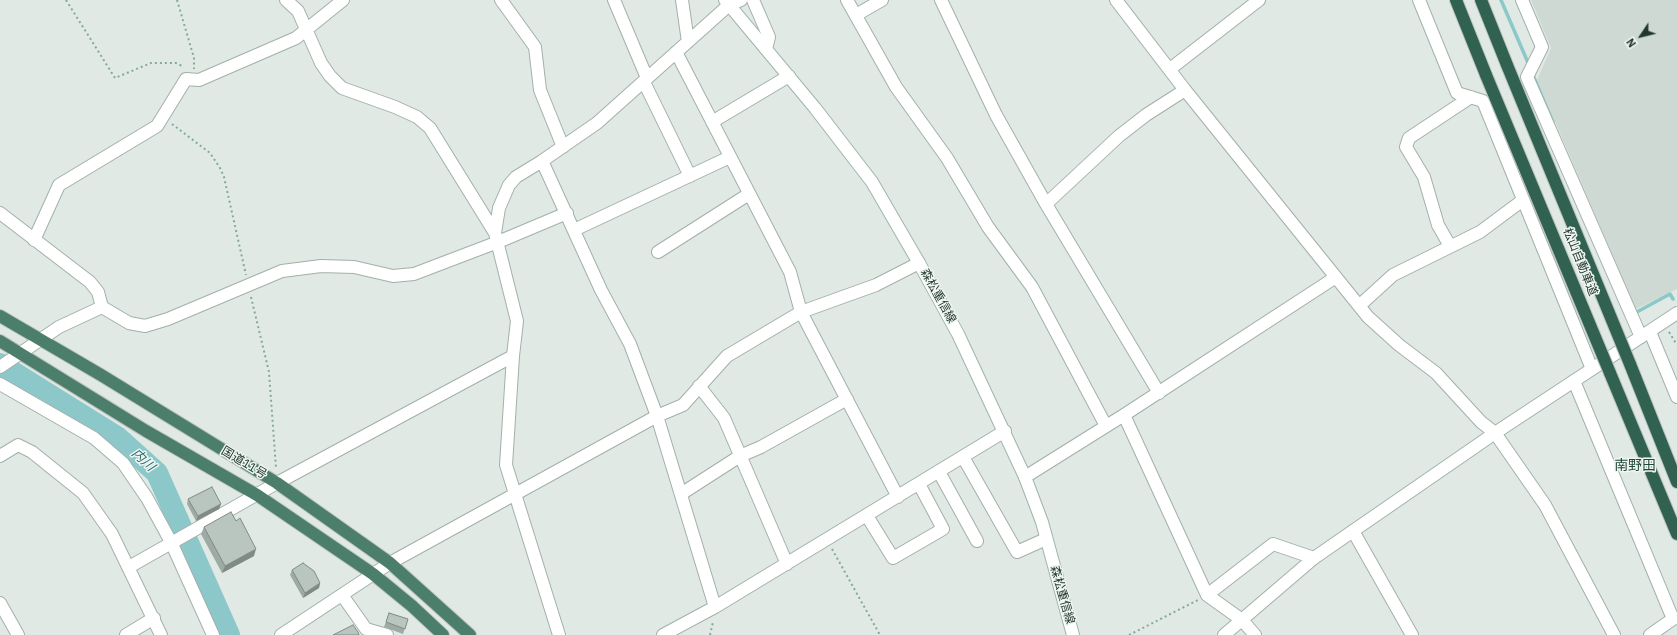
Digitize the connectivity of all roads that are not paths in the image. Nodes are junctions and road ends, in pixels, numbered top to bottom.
1 (286, 0) edge
2 (343, 0) edge
3 (501, 0) edge
4 (614, 0) edge
5 (682, 0) edge
6 (741, 0) edge
7 (753, 0) edge
8 (847, 0) edge
9 (882, 0) edge
10 (941, 0) edge
11 (1116, 0) edge
12 (1260, 0) edge
13 (1419, 0) edge
14 (1456, 0) edge
15 (1481, 0) edge
16 (1522, 0) edge
17 (727, 3) edge
18 (856, 15) junction
19 (307, 30) junction
20 (688, 42) junction
21 (766, 49) junction
22 (676, 52) junction
23 (1170, 69) junction
24 (789, 76) junction
25 (645, 80) junction
26 (1185, 90) junction
27 (1471, 97) junction
28 (712, 122) junction
29 (563, 147) junction
30 (730, 157) junction
31 (542, 161) junction
32 (690, 176) junction
33 (749, 194) junction
34 (1523, 200) junction
35 (1046, 204) junction
36 (0, 213) edge
37 (567, 214) junction
38 (574, 230) junction
39 (496, 238) junction
40 (34, 240) junction
41 (1450, 246) junction
42 (658, 252) dead end
43 (919, 263) junction
44 (1336, 277) junction
45 (1359, 306) junction
46 (102, 307) junction
47 (801, 312) junction
48 (1677, 313) edge
49 (0, 316) edge
50 (1646, 335) junction
51 (42, 340) junction
52 (0, 341) edge
53 (15, 356) junction
54 (513, 356) junction
55 (0, 367) edge
56 (1592, 369) junction
57 (1574, 381) junction
58 (0, 384) edge
59 (699, 386) junction
60 (1159, 393) junction
61 (1677, 397) edge
62 (847, 399) junction
63 (1124, 415) junction
64 (658, 416) junction
65 (1106, 426) junction
66 (1005, 431) junction
67 (1495, 432) junction
68 (0, 456) edge
69 (740, 456) junction
70 (963, 457) junction
71 (939, 472) junction
72 (1025, 477) junction
73 (1677, 482) edge
74 (277, 483) junction
75 (919, 484) junction
76 (515, 494) junction
77 (681, 494) junction
78 (257, 495) junction
79 (898, 497) junction
80 (867, 516) junction
81 (1353, 530) junction
82 (1677, 534) edge
83 (1046, 539) junction
84 (977, 540) dead end
85 (173, 541) junction
86 (1314, 558) junction
87 (390, 562) junction
88 (788, 564) junction
89 (129, 566) junction
90 (373, 574) junction
91 (342, 595) junction
92 (1207, 595) junction
93 (0, 603) edge
94 (716, 607) junction
95 (154, 618) junction
96 (1675, 619) edge
97 (1242, 620) junction
98 (18, 635) edge
99 (126, 635) edge
100 (161, 635) edge
101 (213, 635) edge
102 (281, 635) edge
103 (387, 635) edge
104 (443, 635) edge
105 (470, 635) edge
106 (559, 635) edge
107 (663, 635) edge
108 (1073, 635) edge
109 (1224, 635) edge
110 (1255, 635) edge
111 (1412, 635) edge
112 (1614, 635) edge
113 (1650, 635) edge

1 - 19 street
2 - 19 street
3 - 29 street
4 - 25 street
5 - 20 street
6 - 17 street
7 - 21 street
8 - 18 street
9 - 18 street
10 - 35 street
11 - 23 street
12 - 23 street
13 - 27 street
14 - 82 highway, 松山自動車道, bridge
15 - 73 highway, 松山自動車道, bridge
16 - 50 street
17 - 20 street
17 - 21 street, 森松重信線
18 - 65 street
19 - 39 street
19 - 40 street
20 - 22 street
21 - 24 street, 森松重信線
22 - 25 street
22 - 28 street
23 - 26 street
24 - 28 street
24 - 43 street, 森松重信線
25 - 29 street
25 - 32 street
26 - 35 street
26 - 44 street
27 - 34 street
27 - 41 street
28 - 30 street
29 - 31 street
30 - 32 street
30 - 33 street
31 - 37 street
31 - 39 street
32 - 38 street
33 - 42 street
33 - 47 street
34 - 41 street
34 - 56 street
35 - 60 street
36 - 40 street
37 - 38 street
37 - 39 street
38 - 64 street
39 - 46 street
39 - 54 street
40 - 46 street
41 - 45 street
43 - 47 street
43 - 66 street, 森松重信線
44 - 45 street
44 - 60 street
45 - 67 street
46 - 51 street
47 - 59 street
47 - 62 street
48 - 50 street
49 - 51 highway, 国道11号
50 - 56 street
50 - 61 street
51 - 53 street
51 - 74 highway, 国道11号
52 - 53 highway, 国道11号
53 - 55 street
53 - 78 highway, 国道11号
54 - 74 street
54 - 76 street
56 - 57 street
57 - 67 street
57 - 96 street
58 - 85 street
59 - 64 street
59 - 69 street
60 - 63 street
62 - 69 street
62 - 79 street
63 - 65 street
63 - 92 street
64 - 76 street
64 - 77 street
65 - 72 street
66 - 70 street
66 - 72 street, 森松重信線
67 - 81 street
67 - 112 street
68 - 89 street
69 - 77 street
69 - 88 street
70 - 71 street
70 - 83 street
71 - 75 street
71 - 84 street
72 - 83 street, 森松重信線
74 - 78 street
74 - 87 highway, 国道11号
75 - 79 street
75 - 80 street
76 - 87 street
76 - 106 street
77 - 94 street
78 - 85 street
78 - 90 highway, 国道11号
79 - 80 street
80 - 88 street
81 - 86 street
81 - 111 street
83 - 108 street, 森松重信線
85 - 89 street
85 - 101 street
86 - 92 street
86 - 97 street
87 - 90 street
87 - 105 highway, 国道11号
88 - 94 street
89 - 95 street
90 - 91 street
90 - 104 highway, 国道11号
91 - 102 street
91 - 103 street
92 - 97 street
93 - 98 street
94 - 107 street
95 - 99 street
95 - 100 street
96 - 113 street
97 - 109 street
97 - 110 street

